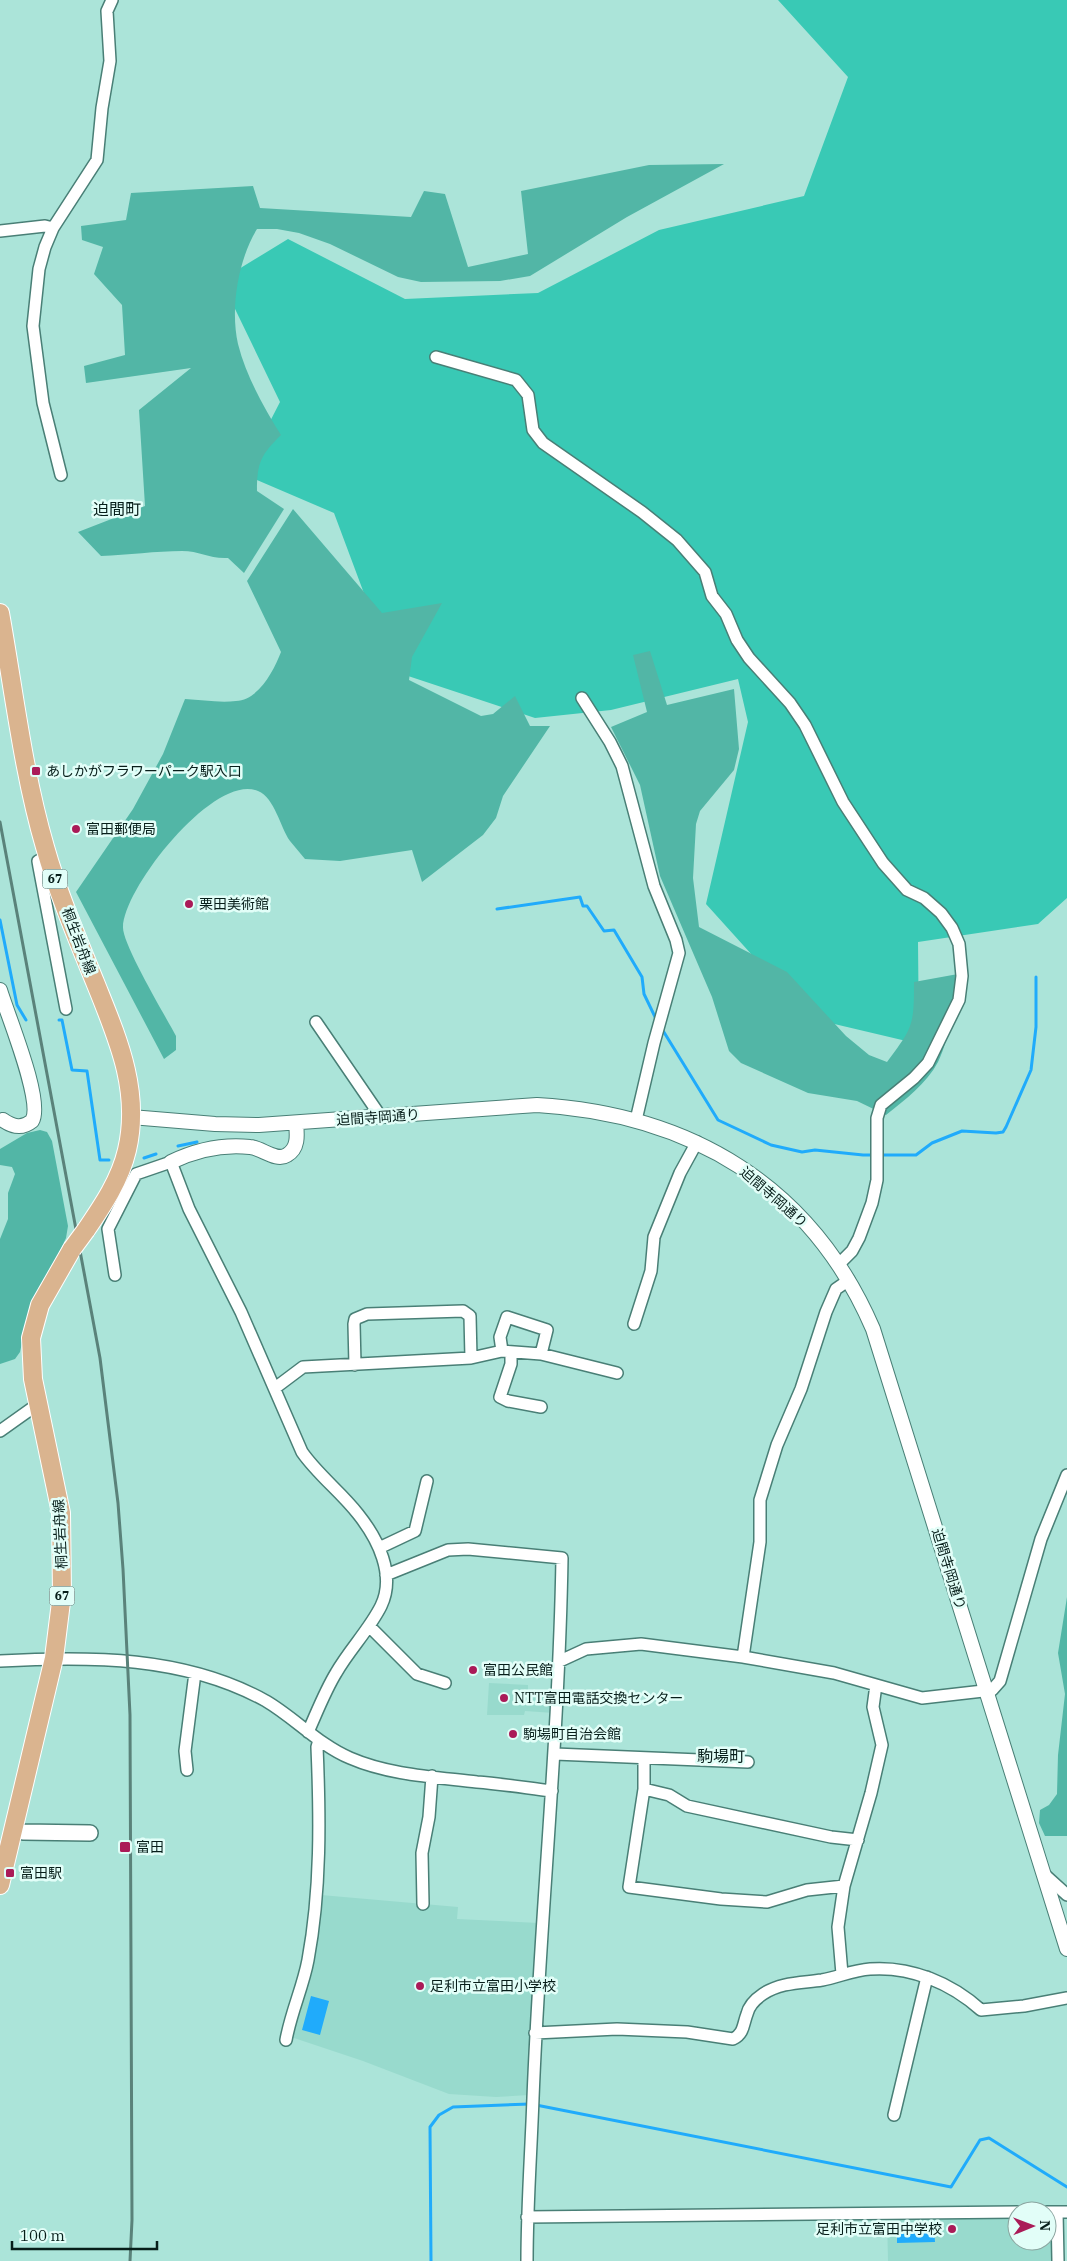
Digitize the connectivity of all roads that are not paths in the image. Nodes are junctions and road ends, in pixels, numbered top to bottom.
1 (112, 0) edge
2 (53, 228) junction
3 (0, 230) edge
4 (436, 357) dead end
5 (60, 475) dead end
6 (0, 613) edge
7 (582, 698) dead end
8 (48, 856) junction
9 (0, 990) edge
10 (66, 1009) dead end
11 (316, 1022) dead end
12 (131, 1117) junction
13 (381, 1117) junction
14 (3, 1120) dead end
15 (636, 1120) junction
16 (296, 1123) junction
17 (697, 1142) junction
18 (171, 1162) junction
19 (839, 1264) junction
20 (115, 1275) dead end
21 (849, 1280) junction
22 (634, 1324) dead end
23 (507, 1352) junction
24 (542, 1354) junction
25 (471, 1358) junction
26 (355, 1365) junction
27 (617, 1373) dead end
28 (275, 1388) junction
29 (38, 1404) junction
30 (541, 1407) dead end
31 (0, 1431) edge
32 (1067, 1475) edge
33 (428, 1481) dead end
34 (379, 1548) junction
35 (386, 1575) junction
36 (369, 1626) junction
37 (743, 1657) junction
38 (54, 1658) junction
39 (0, 1661) edge
40 (560, 1661) junction
41 (195, 1673) junction
42 (445, 1683) dead end
43 (876, 1685) junction
44 (987, 1692) junction
45 (308, 1732) junction
46 (319, 1740) junction
47 (555, 1754) junction
48 (644, 1759) junction
49 (748, 1762) dead end
50 (187, 1770) dead end
51 (432, 1776) junction
52 (644, 1789) junction
53 (552, 1791) junction
54 (13, 1830) junction
55 (90, 1833) dead end
56 (858, 1840) junction
57 (1043, 1874) junction
58 (0, 1885) edge
59 (844, 1886) junction
60 (1067, 1895) edge
61 (423, 1904) dead end
62 (1067, 1949) edge
63 (842, 1974) junction
64 (927, 1976) junction
65 (1067, 1998) edge
66 (535, 2033) junction
67 (286, 2040) dead end
68 (894, 2115) dead end
69 (1007, 2212) edge
70 (1057, 2212) edge
71 (527, 2217) junction
72 (527, 2261) edge
73 (1058, 2261) edge

1 - 2 street
2 - 3 street
2 - 5 street
4 - 19 street
6 - 8 main road, 桐生岩舟線 / 67
7 - 15 street
8 - 10 street
8 - 12 main road, 桐生岩舟線 / 67
9 - 14 street
11 - 13 street
12 - 16 street, 迫間寺岡通り
12 - 29 main road, 桐生岩舟線 / 67, bridge
13 - 15 street, 迫間寺岡通り
13 - 16 street, 迫間寺岡通り
15 - 17 street, 迫間寺岡通り
16 - 18 street
17 - 19 street, 迫間寺岡通り
17 - 22 street
18 - 20 street
18 - 28 street
19 - 21 street, 迫間寺岡通り
21 - 37 street
21 - 44 street, 迫間寺岡通り
23 - 24 street
23 - 24 street
23 - 25 street
23 - 30 street
24 - 27 street
25 - 26 street
25 - 26 street
26 - 28 street
28 - 34 street
29 - 31 street
29 - 38 main road, 桐生岩舟線 / 67
32 - 44 street
33 - 34 street
34 - 35 street
35 - 36 street
35 - 40 street
36 - 42 street
36 - 45 street
37 - 40 street
37 - 43 street
38 - 39 street
38 - 41 street
38 - 54 main road, 桐生岩舟線 / 67
40 - 47 street
41 - 45 street
41 - 50 street
43 - 44 street
43 - 56 street
44 - 57 street, 迫間寺岡通り
45 - 46 street
46 - 51 street
46 - 67 street
47 - 48 street
47 - 53 street
48 - 49 street
48 - 52 street
51 - 53 street
51 - 61 street
52 - 56 street
52 - 59 street
53 - 66 street
54 - 55 main road
54 - 58 main road, 桐生岩舟線 / 67
56 - 59 street
57 - 60 street
57 - 62 street, 迫間寺岡通り
59 - 63 street
63 - 64 street
63 - 66 street
64 - 65 street
64 - 68 street
66 - 71 street
69 - 71 street
70 - 73 street
71 - 72 street

